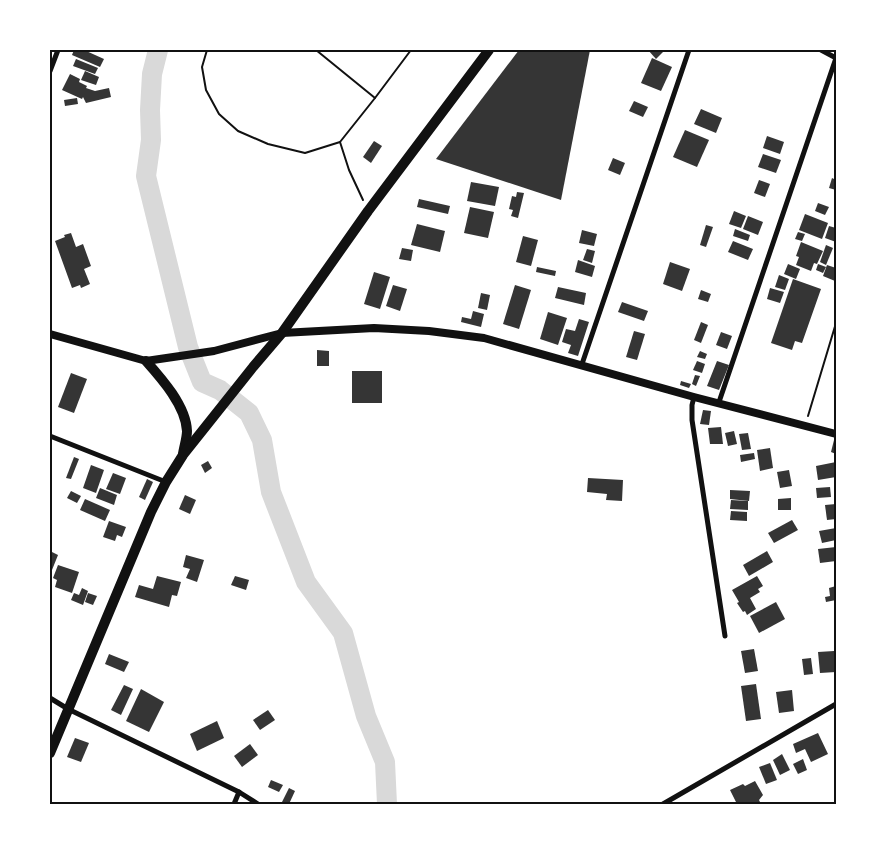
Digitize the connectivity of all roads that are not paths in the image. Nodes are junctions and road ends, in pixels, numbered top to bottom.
1 (58, 50) edge
2 (489, 50) edge
3 (690, 50) edge
4 (821, 50) edge
5 (836, 58) edge
6 (50, 71) edge
7 (282, 333) junction
8 (50, 334) edge
9 (146, 361) junction
10 (582, 364) junction
11 (694, 397) junction
12 (719, 402) junction
13 (836, 434) edge
14 (50, 436) edge
15 (183, 455) junction
16 (166, 482) junction
17 (725, 636) dead end
18 (50, 698) edge
19 (836, 704) edge
20 (68, 709) junction
21 (50, 753) edge
22 (239, 792) junction
23 (234, 804) edge
24 (258, 804) edge
25 (663, 804) edge

1 - 6 street
2 - 7 main road
3 - 10 street
4 - 5 street
5 - 12 street
7 - 9 street
7 - 10 street
7 - 15 main road
8 - 9 street
9 - 15 main road
10 - 11 street
11 - 12 street
11 - 17 street
12 - 13 street
14 - 16 street
15 - 16 main road
16 - 20 main road
18 - 20 street
19 - 25 street
20 - 21 main road
20 - 22 street
22 - 23 street
22 - 24 street

